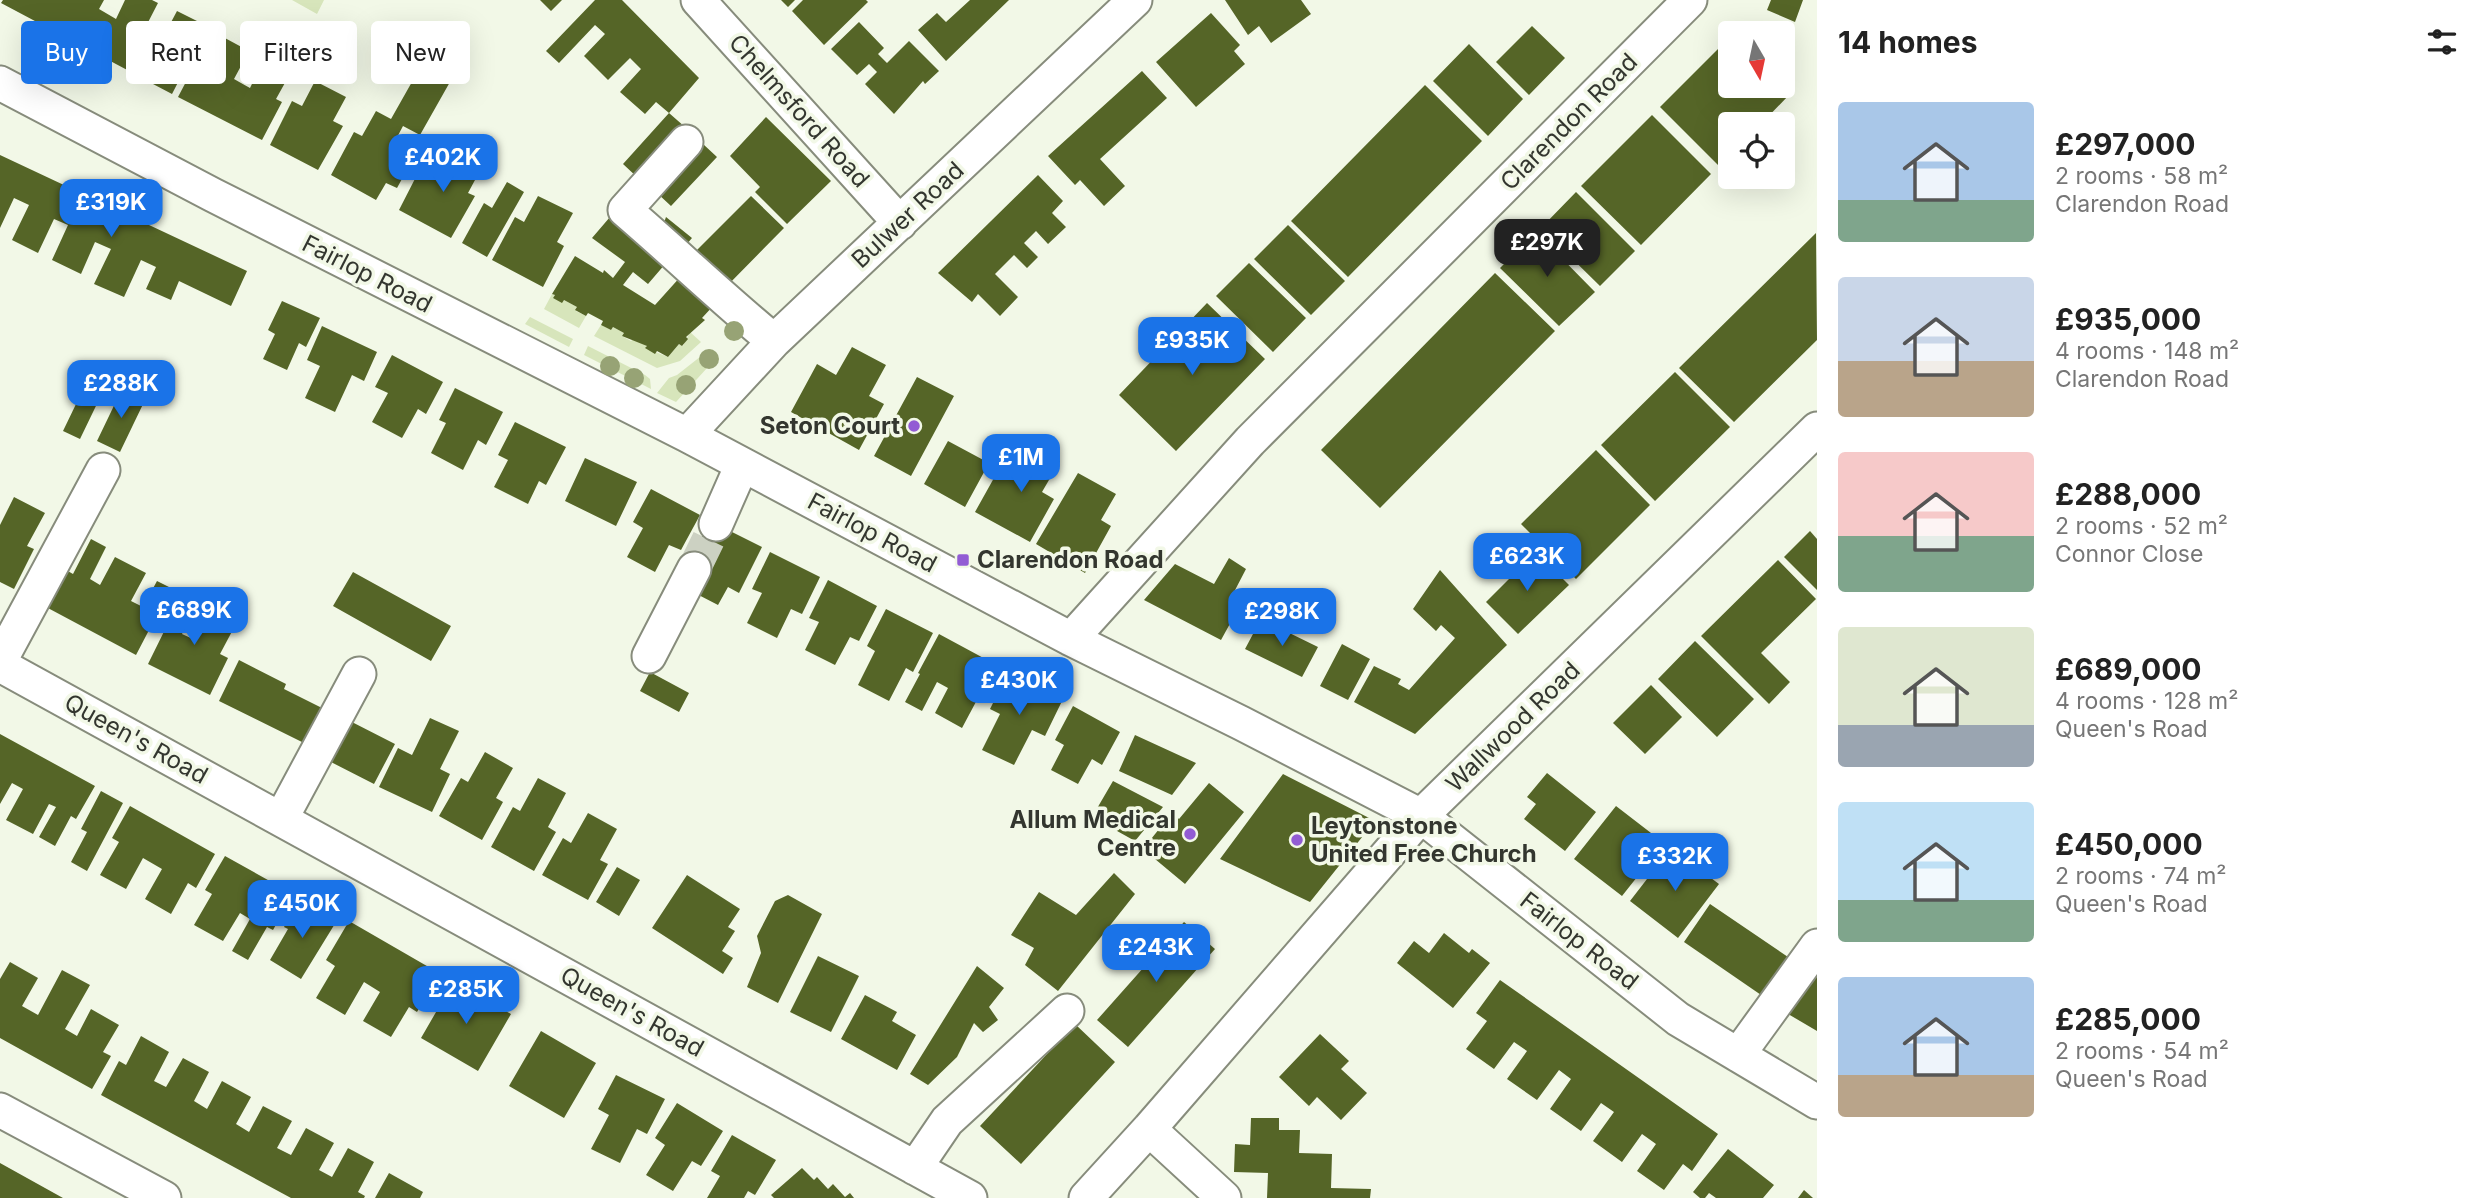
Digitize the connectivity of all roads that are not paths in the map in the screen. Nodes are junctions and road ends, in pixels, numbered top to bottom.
1 (698, 0) edge
2 (1135, 0) edge
3 (1690, 0) edge
4 (0, 83) edge
5 (687, 142) dead end
6 (900, 223) junction
7 (774, 341) junction
8 (1817, 429) edge
9 (687, 435) junction
10 (742, 464) junction
11 (103, 470) dead end
12 (716, 524) tunnel mouth
13 (694, 569) tunnel mouth
14 (1071, 639) junction
15 (649, 656) dead end
16 (0, 663) edge
17 (359, 674) dead end
18 (1421, 817) junction
19 (282, 819) junction
20 (1817, 946) edge
21 (1067, 1011) dead end
22 (1738, 1055) junction
23 (1817, 1102) edge
24 (0, 1110) edge
25 (1149, 1129) junction
26 (915, 1168) junction
27 (164, 1198) edge
28 (970, 1198) edge
29 (1086, 1198) edge
30 (1224, 1198) edge

1 - 6 street, Chelmsford Road
2 - 6 street, Bulwer Road
3 - 14 street, Clarendon Road
4 - 9 street, Fairlop Road
5 - 7 street
6 - 7 street, Bulwer Road
7 - 9 street, Bulwer Road
8 - 18 street, Wallwood Road
9 - 10 street, Fairlop Road
10 - 12 street
10 - 14 street, Fairlop Road
11 - 16 street
13 - 15 street
14 - 18 street, Fairlop Road
16 - 19 street, Queen's Road
17 - 19 street
18 - 22 street, Fairlop Road
18 - 25 street, Wallwood Road
19 - 26 street, Queen's Road
20 - 22 street
21 - 26 street
22 - 23 street, Fairlop Road
24 - 27 street
25 - 29 street, Wallwood Road
25 - 30 street
26 - 28 street, Queen's Road

